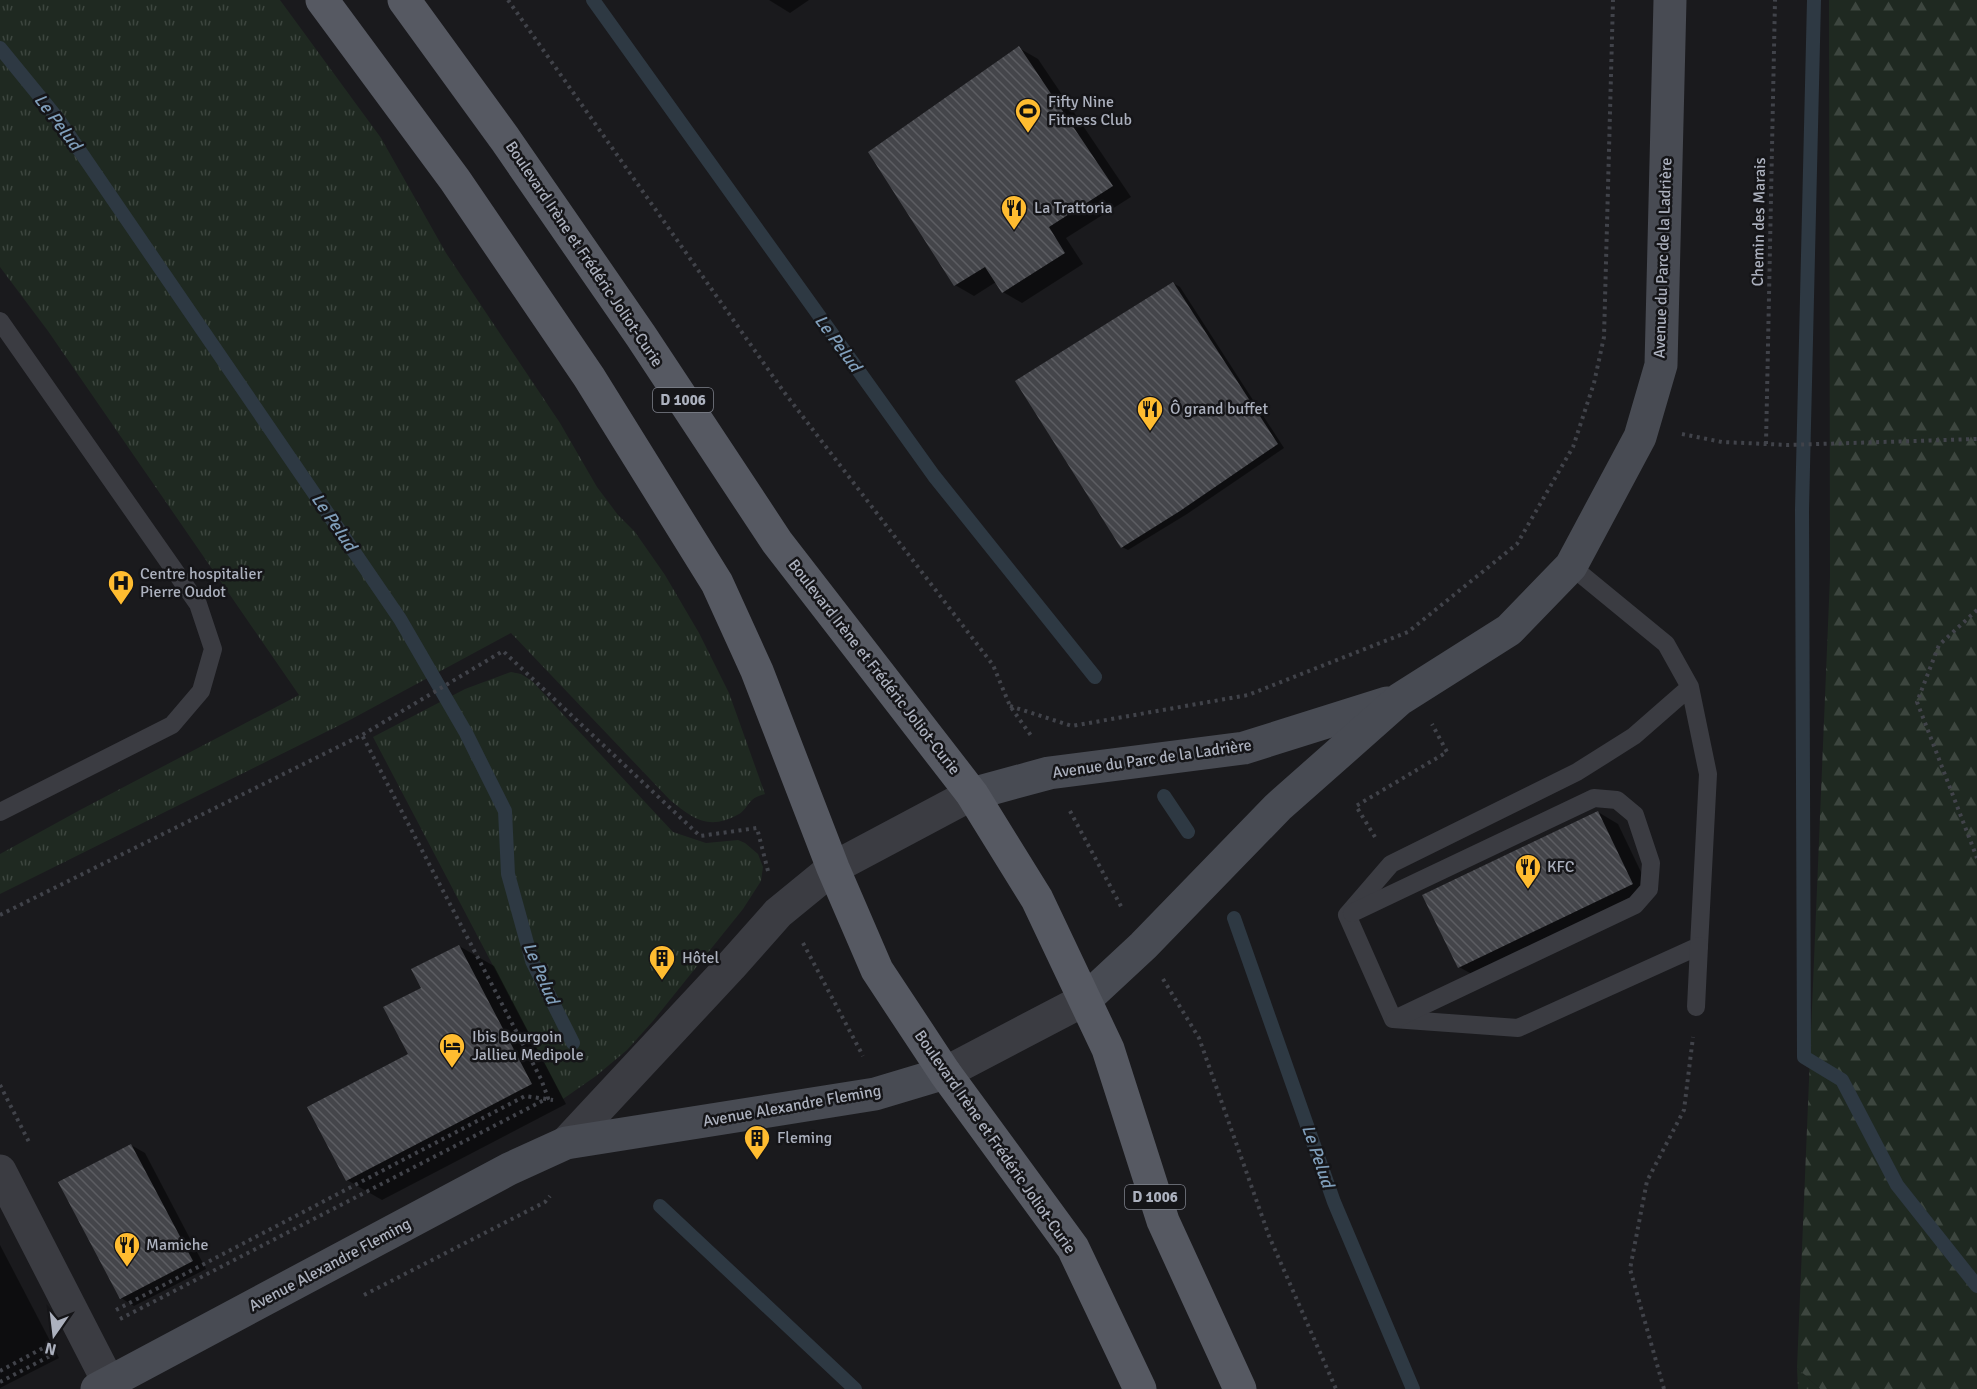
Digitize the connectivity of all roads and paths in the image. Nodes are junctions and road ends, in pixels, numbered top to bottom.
1 (322, 0) edge
2 (404, 0) edge
3 (508, 0) edge
4 (1613, 0) edge
5 (1670, 0) edge
6 (1775, 0) edge
7 (0, 321) edge
8 (1644, 423) junction
9 (1977, 439) edge
10 (1766, 444) junction
11 (1571, 566) junction
12 (1977, 610) edge
13 (1690, 687) junction
14 (1407, 695) junction
15 (1010, 706) junction
16 (362, 735) junction
17 (1033, 740) dead end
18 (972, 794) junction
19 (1066, 802) dead end
20 (0, 812) edge
21 (1977, 858) edge
22 (1390, 864) junction
23 (833, 868) junction
24 (768, 873) dead end
25 (778, 913) junction
26 (0, 915) edge
27 (1347, 915) junction
28 (1143, 946) junction
29 (1699, 946) junction
30 (1086, 999) junction
31 (1696, 1007) joint
32 (1393, 1020) junction
33 (945, 1073) junction
34 (874, 1094) junction
35 (548, 1098) junction
36 (558, 1102) dead end
37 (566, 1143) junction
38 (0, 1171) edge
39 (556, 1188) dead end
40 (359, 1297) dead end
41 (116, 1311) dead end
42 (85, 1338) junction
43 (47, 1346) dead end
44 (0, 1371) edge
45 (0, 1382) edge
46 (103, 1386) edge
47 (1140, 1389) edge
48 (1240, 1389) edge
49 (1336, 1389) edge
50 (1664, 1389) edge

1 - 23 main road, Boulevard Irène et Frédéric Joliot-Curie
2 - 18 main road, Boulevard Irène et Frédéric Joliot-Curie / D 1006
3 - 15 path
4 - 15 path
5 - 8 street, Avenue du Parc de la Ladrière
6 - 10 path, Chemin des Marais
7 - 20 lane
8 - 10 path
8 - 11 street, Avenue du Parc de la Ladrière
9 - 10 path
11 - 13 lane
11 - 14 street, Avenue du Parc de la Ladrière
12 - 21 path
13 - 22 lane
13 - 29 lane
14 - 18 street, Avenue du Parc de la Ladrière
14 - 22 path
14 - 28 street, Avenue du Parc de la Ladrière
15 - 17 path
16 - 24 path
16 - 26 path
16 - 35 path
18 - 23 street, Avenue Alexandre Fleming
18 - 30 main road, Boulevard Irène et Frédéric Joliot-Curie / D 1006
19 - 28 path
22 - 27 lane
23 - 25 street, Avenue Alexandre Fleming
23 - 33 main road, Boulevard Irène et Frédéric Joliot-Curie
25 - 34 path
25 - 37 street, Avenue Alexandre Fleming
27 - 32 lane
27 - 32 lane
28 - 30 street, Avenue du Parc de la Ladrière
28 - 49 path
29 - 31 lane
29 - 32 lane
30 - 33 street
30 - 48 main road, Boulevard Irène et Frédéric Joliot-Curie / D 1006
31 - 50 path
33 - 34 street, Avenue Alexandre Fleming
33 - 47 main road, Boulevard Irène et Frédéric Joliot-Curie
34 - 37 street, Avenue Alexandre Fleming
35 - 36 path
35 - 41 path
35 - 42 path
37 - 46 street, Avenue Alexandre Fleming
38 - 42 street
39 - 40 path
42 - 45 path
42 - 46 street
43 - 44 path

